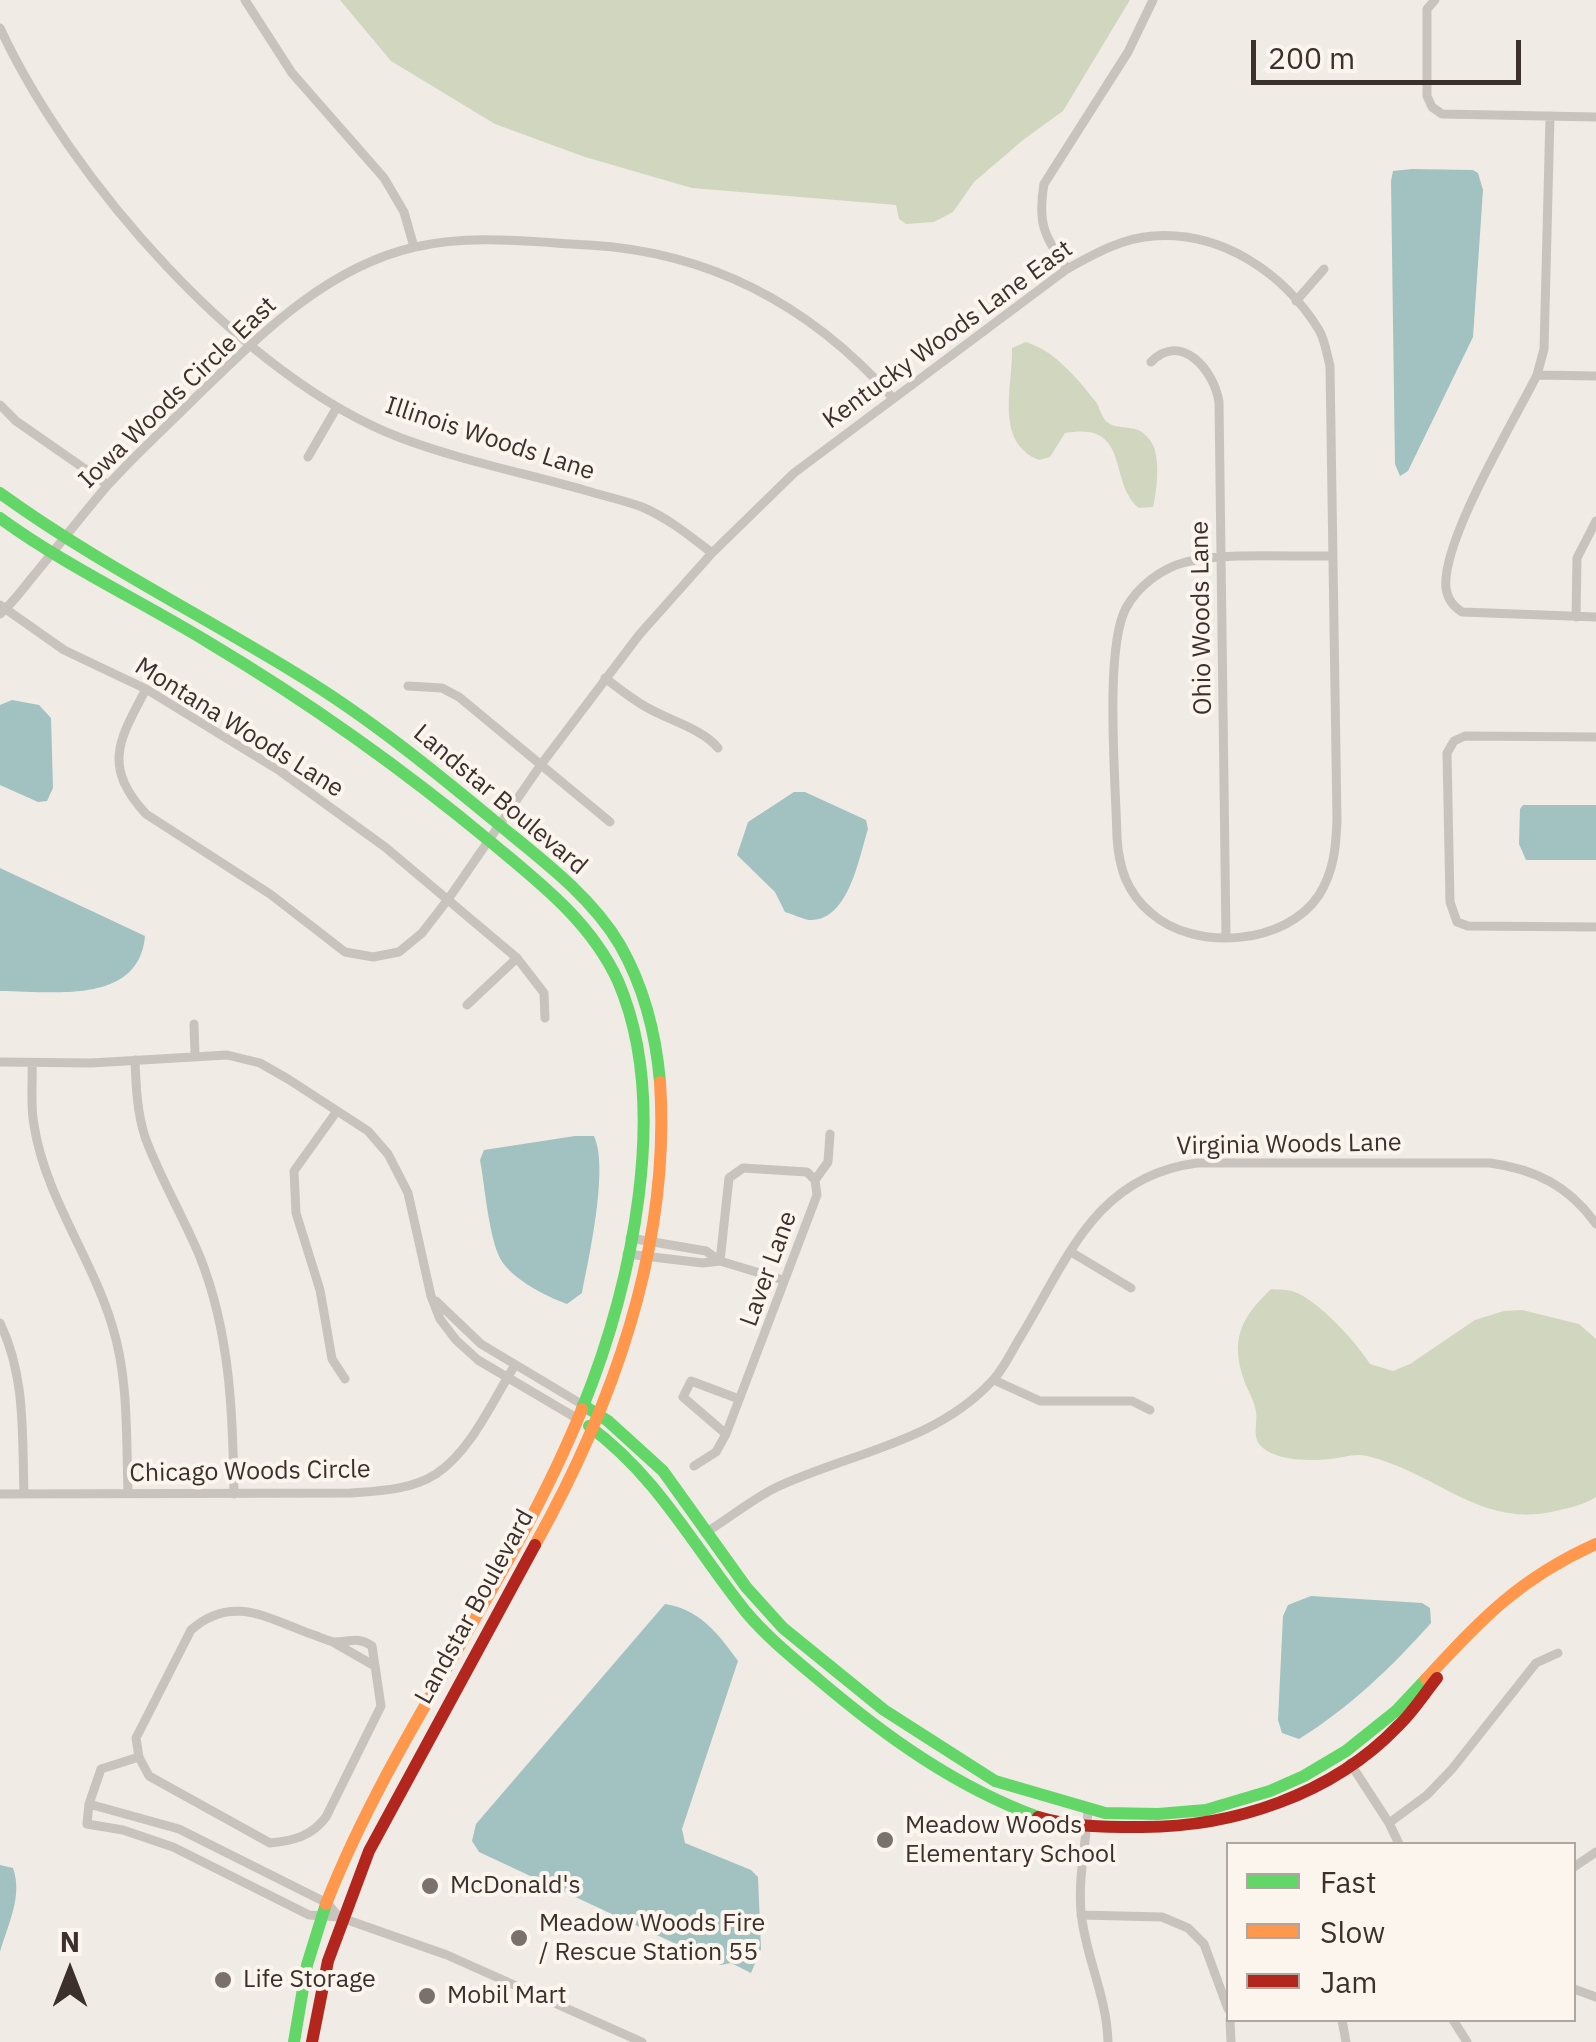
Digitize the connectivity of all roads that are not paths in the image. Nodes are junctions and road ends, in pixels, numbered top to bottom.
1 (244, 0) edge
2 (1152, 0) edge
3 (1435, 0) edge
4 (0, 28) edge
5 (1550, 116) junction
6 (1596, 117) edge
7 (414, 247) junction
8 (1068, 269) junction
9 (1324, 269) dead end
10 (1296, 301) junction
11 (250, 344) junction
12 (1151, 362) dead end
13 (1537, 375) junction
14 (1596, 376) edge
15 (892, 397) junction
16 (0, 405) edge
17 (338, 407) junction
18 (308, 457) dead end
19 (108, 486) junction
20 (0, 493) edge
21 (0, 518) edge
22 (1596, 521) edge
23 (64, 538) junction
24 (712, 553) junction
25 (52, 554) junction
26 (1332, 556) junction
27 (1221, 558) junction
28 (2, 610) edge
29 (1576, 617) junction
30 (1596, 617) edge
31 (605, 678) junction
32 (408, 686) dead end
33 (146, 689) junction
34 (1596, 737) edge
35 (718, 748) dead end
36 (540, 766) junction
37 (610, 822) dead end
38 (501, 826) junction
39 (490, 841) junction
40 (449, 898) junction
41 (1596, 927) edge
42 (1226, 936) junction
43 (518, 958) junction
44 (467, 1005) dead end
45 (545, 1018) dead end
46 (194, 1024) dead end
47 (196, 1055) junction
48 (135, 1060) junction
49 (0, 1062) edge
50 (32, 1063) junction
51 (336, 1111) junction
52 (830, 1134) dead end
53 (815, 1180) junction
54 (1596, 1224) edge
55 (630, 1238) junction
56 (649, 1242) junction
57 (1072, 1252) junction
58 (627, 1254) junction
59 (646, 1258) junction
60 (720, 1261) junction
61 (783, 1280) junction
62 (1131, 1288) dead end
63 (431, 1296) junction
64 (0, 1323) edge
65 (515, 1365) junction
66 (508, 1376) junction
67 (345, 1379) dead end
68 (994, 1380) junction
69 (739, 1399) junction
70 (1150, 1410) dead end
71 (580, 1412) junction
72 (597, 1422) junction
73 (726, 1434) junction
74 (694, 1466) dead end
75 (128, 1493) junction
76 (0, 1494) edge
77 (24, 1494) junction
78 (234, 1494) junction
79 (706, 1532) junction
80 (693, 1541) junction
81 (1596, 1544) edge
82 (333, 1642) junction
83 (1558, 1652) dead end
84 (373, 1665) junction
85 (139, 1757) junction
86 (1348, 1758) junction
87 (89, 1804) junction
88 (1088, 1810) junction
89 (1105, 1813) junction
90 (1389, 1823) junction
91 (1087, 1826) junction
92 (178, 1829) junction
93 (1398, 1842) edge
94 (173, 1847) junction
95 (253, 1866) junction
96 (244, 1882) junction
97 (327, 1903) junction
98 (1081, 1915) junction
99 (320, 1917) junction
100 (339, 1917) junction
101 (1226, 2004) edge
102 (294, 2042) edge
103 (312, 2042) edge
104 (642, 2042) edge
105 (1108, 2042) edge

1 - 7 street
2 - 8 street
3 - 5 street
4 - 11 street, Illinois Woods Lane
5 - 6 street
5 - 13 street
7 - 11 street, Iowa Woods Circle East
7 - 15 street, Iowa Woods Circle East
8 - 10 street, Kentucky Woods Lane East
8 - 15 street, Kentucky Woods Lane East
9 - 10 street
10 - 26 street, Kentucky Woods Lane East
11 - 17 street, Illinois Woods Lane
11 - 19 street, Iowa Woods Circle East
12 - 27 street, Ohio Woods Lane
13 - 14 street
13 - 29 street
15 - 24 street, Kentucky Woods Lane East
16 - 19 street
17 - 18 street
17 - 24 street, Illinois Woods Lane
19 - 23 street, Iowa Woods Circle East
20 - 23 street, Landstar Boulevard
21 - 25 street, Landstar Boulevard
22 - 29 street
23 - 25 street, Iowa Woods Circle East
23 - 38 street, Landstar Boulevard
24 - 31 street, Kentucky Woods Lane East
25 - 28 street, Iowa Woods Circle East
25 - 39 street, Landstar Boulevard
26 - 27 street, Kentucky Woods Lane East
26 - 42 street, Kentucky Woods Lane East
27 - 42 street, Ohio Woods Lane
27 - 42 street, Kentucky Woods Lane East
28 - 33 street, Montana Woods Lane
29 - 30 street
31 - 35 street
31 - 36 street, Kentucky Woods Lane East
32 - 36 street
33 - 40 street, Montana Woods Lane
33 - 40 street, Kentucky Woods Lane East
34 - 41 street
36 - 37 street
36 - 38 street, Kentucky Woods Lane East
38 - 39 street, Kentucky Woods Lane East
38 - 56 street, Landstar Boulevard
39 - 40 street, Kentucky Woods Lane East
39 - 55 street, Landstar Boulevard
40 - 43 street, Montana Woods Lane
43 - 44 street
43 - 45 street, Montana Woods Lane
46 - 47 street
47 - 48 street
47 - 51 street
48 - 50 street
48 - 78 street
49 - 50 street
50 - 75 street
51 - 63 street
51 - 67 street
52 - 53 street
53 - 60 street, Laver Lane
53 - 61 street, Laver Lane
54 - 57 street, Virginia Woods Lane
55 - 56 street
55 - 58 street, Landstar Boulevard
56 - 59 street, Landstar Boulevard
56 - 60 street
57 - 62 street
57 - 68 street, Virginia Woods Lane
58 - 59 street
58 - 71 street, Landstar Boulevard
59 - 60 street
59 - 72 street, Landstar Boulevard
60 - 61 street
61 - 69 street, Laver Lane
63 - 65 street
63 - 66 street
64 - 77 street
65 - 66 street, Chicago Woods Circle
65 - 71 street
66 - 71 street
66 - 78 street, Chicago Woods Circle
68 - 70 street
68 - 79 street, Virginia Woods Lane
69 - 73 street, Laver Lane
69 - 73 street
71 - 72 street
71 - 97 street, Landstar Boulevard
72 - 79 street
72 - 80 street
72 - 100 street, Landstar Boulevard
73 - 74 street, Laver Lane
75 - 77 street, Chicago Woods Circle
75 - 78 street, Chicago Woods Circle
76 - 77 street, Chicago Woods Circle
79 - 80 street, Virginia Woods Lane
79 - 88 street
80 - 91 street
81 - 86 street
82 - 84 street
82 - 84 street
82 - 85 street
83 - 90 street
84 - 85 street
85 - 87 street
86 - 89 street
86 - 90 street
86 - 91 street
87 - 92 street
87 - 94 street
88 - 89 street
88 - 91 street
89 - 91 street
90 - 93 street
91 - 98 street
92 - 94 street
92 - 95 street
94 - 96 street
95 - 96 street
95 - 97 street
96 - 99 street
97 - 99 street, Landstar Boulevard
97 - 100 street
98 - 101 street
98 - 105 street
99 - 100 street
99 - 102 street, Landstar Boulevard
100 - 103 street, Landstar Boulevard
100 - 104 street

